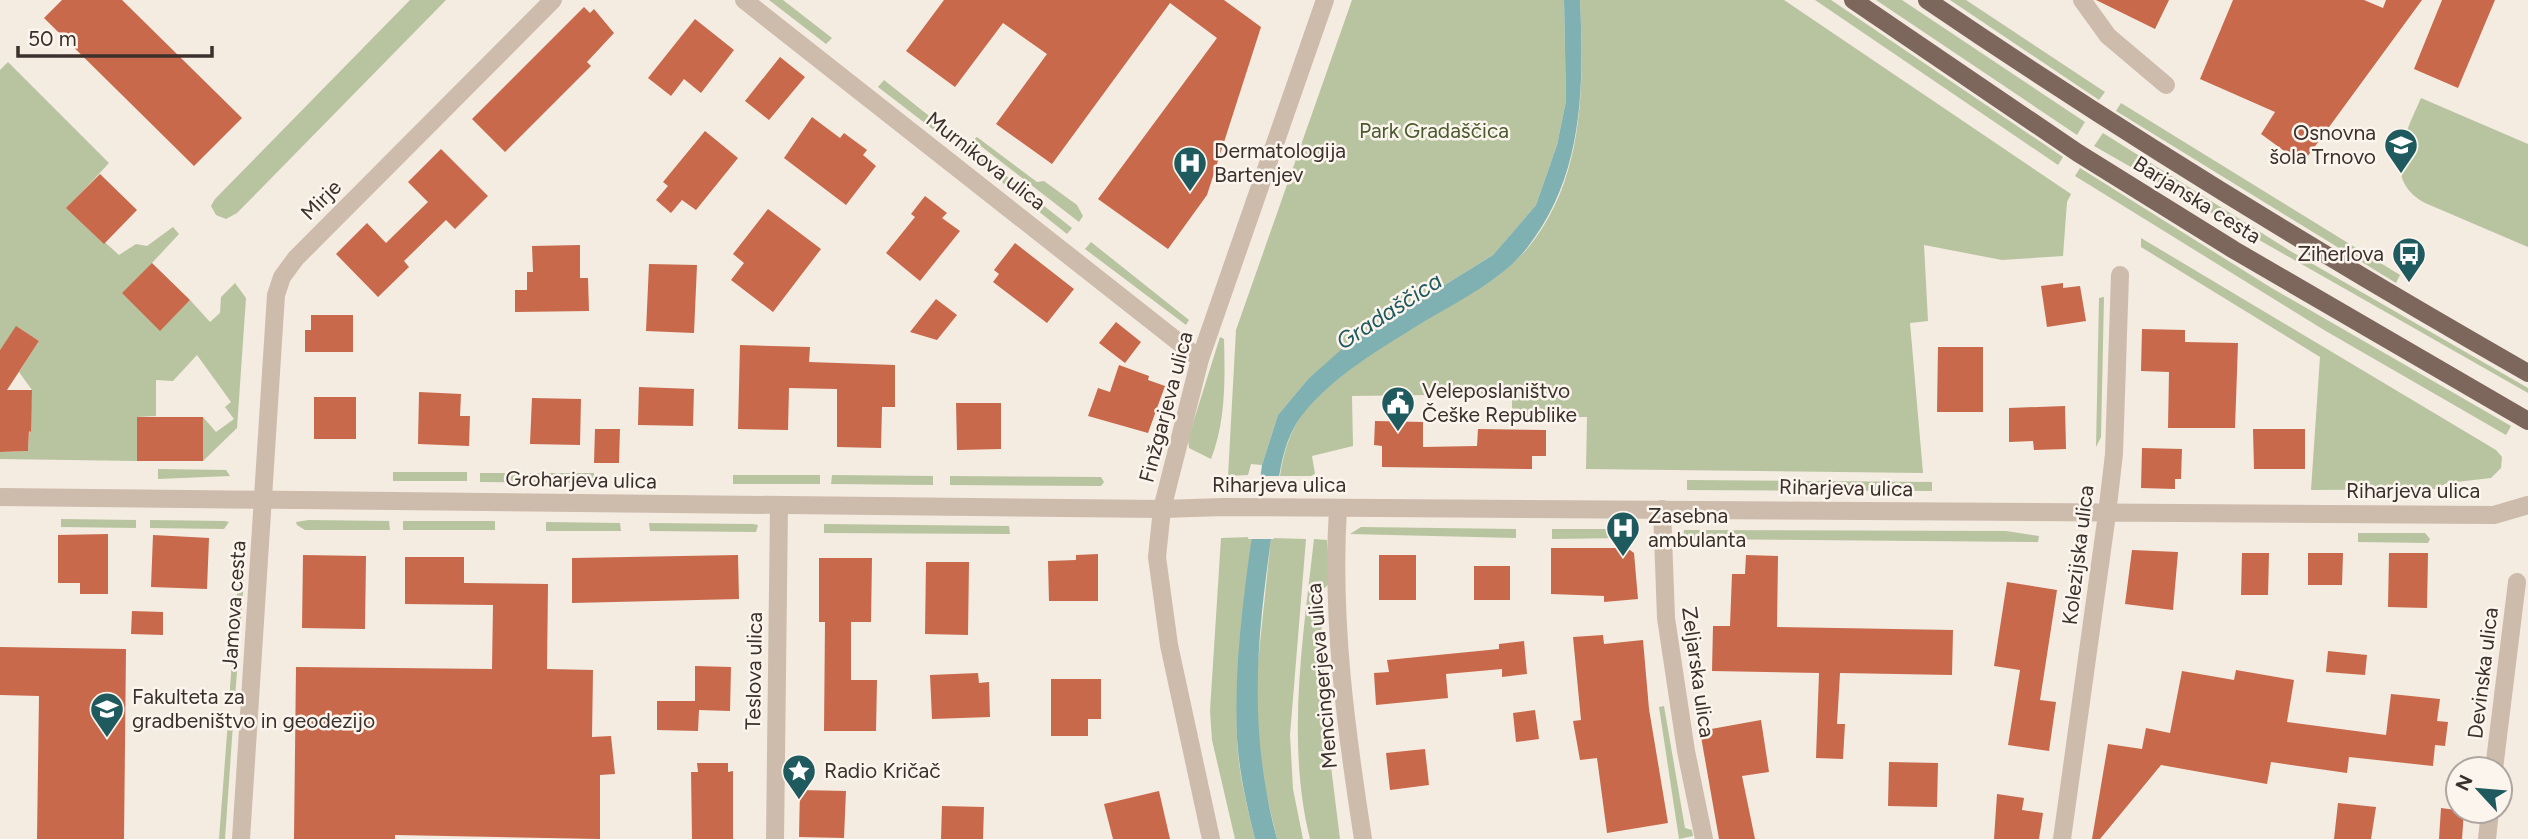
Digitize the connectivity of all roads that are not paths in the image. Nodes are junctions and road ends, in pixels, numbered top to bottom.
1 (554, 0) edge
2 (744, 0) edge
3 (1853, 0) edge
4 (1927, 0) edge
5 (2082, 0) edge
6 (1319, 3) edge
7 (2166, 85) dead end
8 (2120, 275) dead end
9 (1200, 359) junction
10 (2528, 373) edge
11 (2528, 421) edge
12 (0, 497) edge
13 (264, 499) junction
14 (779, 505) junction
15 (2528, 505) edge
16 (1338, 508) junction
17 (1162, 509) junction
18 (1661, 509) junction
19 (2107, 514) junction
20 (2517, 582) dead end
21 (2496, 755) edge
22 (241, 839) edge
23 (775, 839) edge
24 (1211, 839) edge
25 (1363, 839) edge
26 (1704, 839) edge
27 (2062, 839) edge

1 - 13 street, Mirje
2 - 9 street, Murnikova ulica
3 - 11 main road, Barjanska cesta
4 - 10 main road, Barjanska cesta
5 - 7 street
6 - 9 street, Finžgarjeva ulica
8 - 19 street, Kolezijska ulica
9 - 17 street, Finžgarjeva ulica
12 - 13 street, Groharjeva ulica
13 - 14 street, Groharjeva ulica
13 - 22 street, Jamova cesta
14 - 17 street, Groharjeva ulica
14 - 23 street, Teslova ulica
15 - 19 street, Riharjeva ulica
16 - 17 street, Riharjeva ulica
16 - 18 street, Riharjeva ulica
16 - 25 street, Mencingerjeva ulica
17 - 24 street, Finžgarjeva ulica
18 - 19 street, Riharjeva ulica
18 - 26 street, Zeljarska ulica
19 - 27 street, Kolezijska ulica
20 - 21 street, Devinska ulica

